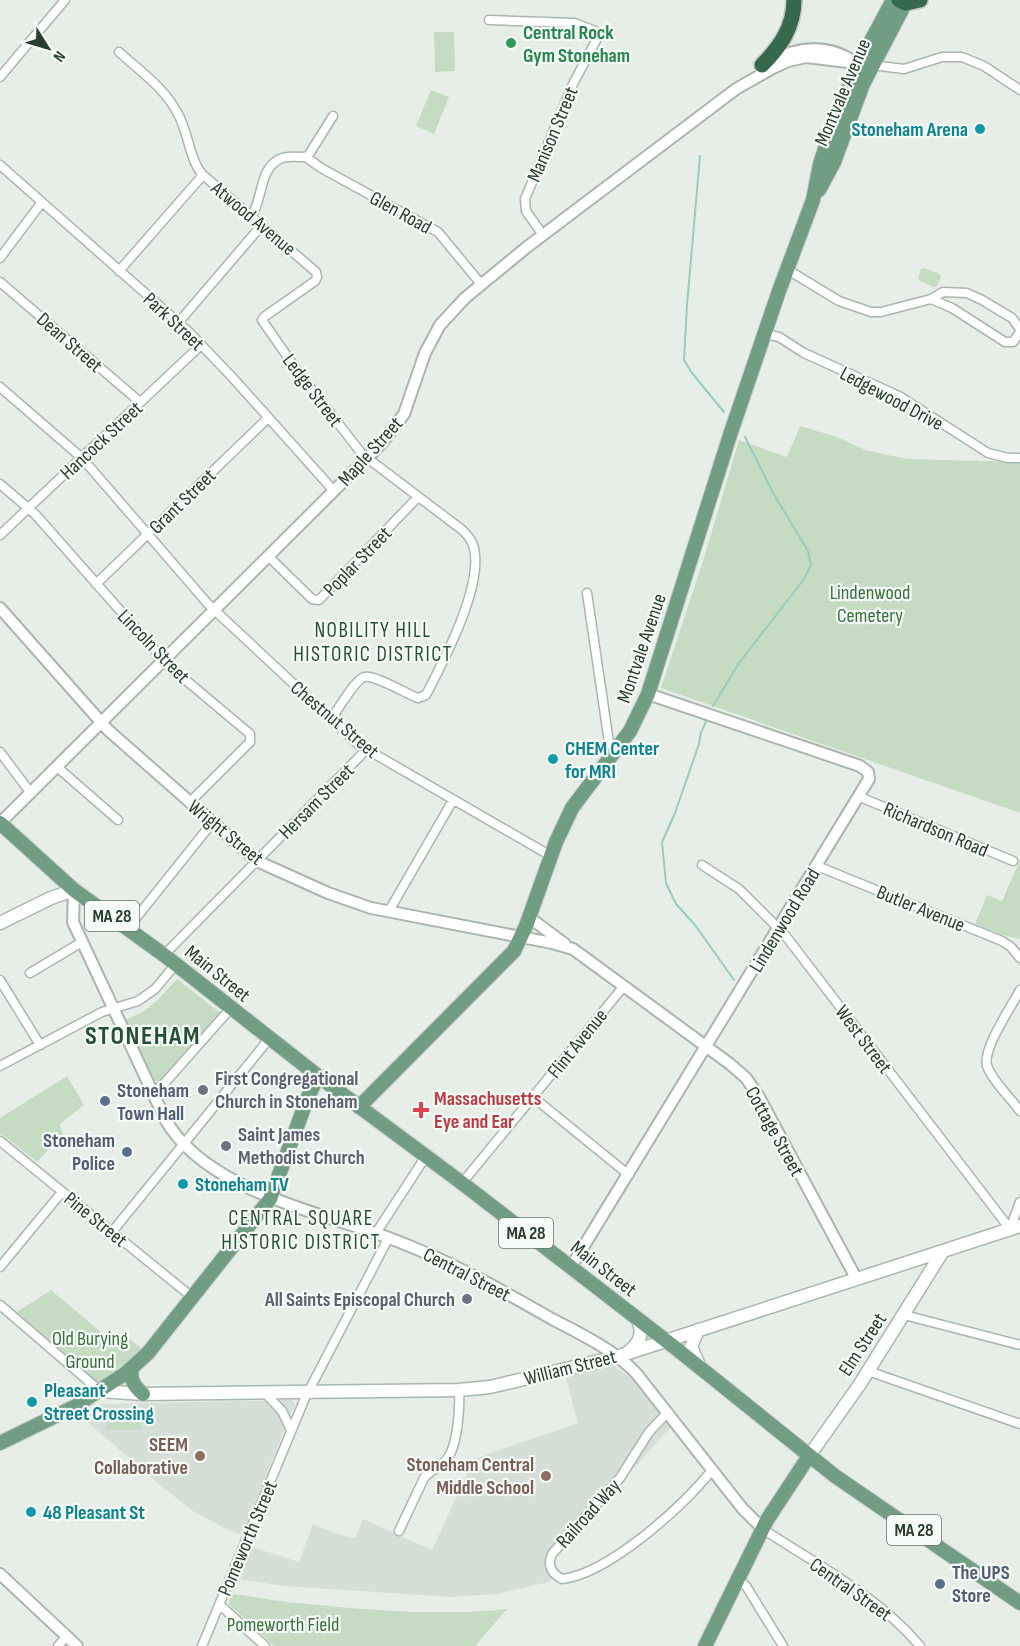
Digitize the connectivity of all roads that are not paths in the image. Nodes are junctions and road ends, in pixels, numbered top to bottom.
1 (65, 0) edge
2 (794, 0) edge
3 (905, 1) edge
4 (489, 20) dead end
5 (120, 52) dead end
6 (865, 64) junction
7 (762, 65) junction
8 (0, 77) edge
9 (736, 89) junction
10 (1020, 90) edge
11 (333, 116) dead end
12 (306, 157) junction
13 (0, 165) edge
14 (203, 175) junction
15 (42, 202) junction
16 (251, 217) junction
17 (261, 226) junction
18 (543, 235) junction
19 (0, 258) edge
20 (788, 270) junction
21 (119, 271) junction
22 (0, 282) edge
23 (481, 284) junction
24 (931, 299) junction
25 (263, 319) joint
26 (178, 322) junction
27 (1020, 331) edge
28 (765, 334) junction
29 (201, 345) junction
30 (0, 387) edge
31 (140, 402) junction
32 (267, 418) junction
33 (82, 458) junction
34 (1020, 458) edge
35 (367, 459) junction
36 (0, 484) edge
37 (334, 491) junction
38 (418, 497) junction
39 (29, 508) junction
40 (0, 535) edge
41 (147, 535) junction
42 (268, 556) junction
43 (96, 584) junction
44 (586, 593) dead end
45 (0, 608) edge
46 (214, 609) junction
47 (162, 660) junction
48 (648, 694) junction
49 (332, 719) junction
50 (100, 722) junction
51 (366, 750) junction
52 (0, 752) edge
53 (611, 756) junction
54 (56, 766) junction
55 (30, 792) junction
56 (860, 797) junction
57 (453, 801) junction
58 (189, 803) junction
59 (118, 820) dead end
60 (0, 823) edge
61 (212, 823) junction
62 (551, 856) junction
63 (257, 861) junction
64 (1013, 861) dead end
65 (702, 865) dead end
66 (817, 866) junction
67 (74, 890) junction
68 (389, 911) junction
69 (530, 918) junction
70 (0, 923) edge
71 (128, 928) junction
72 (779, 928) junction
73 (522, 937) junction
74 (82, 942) junction
75 (573, 949) junction
76 (164, 955) junction
77 (1020, 958) edge
78 (176, 964) junction
79 (30, 973) dead end
80 (0, 980) edge
81 (624, 986) junction
82 (1020, 990) edge
83 (231, 1008) junction
84 (113, 1009) junction
85 (269, 1039) junction
86 (40, 1045) junction
87 (706, 1047) junction
88 (0, 1066) edge
89 (318, 1076) junction
90 (152, 1092) junction
91 (533, 1097) junction
92 (359, 1107) junction
93 (1020, 1111) edge
94 (0, 1141) edge
95 (183, 1144) junction
96 (426, 1156) junction
97 (628, 1175) junction
98 (462, 1183) junction
99 (62, 1192) junction
100 (270, 1198) junction
101 (1020, 1202) edge
102 (1015, 1227) edge
103 (112, 1232) junction
104 (376, 1233) junction
105 (389, 1237) junction
106 (944, 1251) junction
107 (0, 1267) edge
108 (571, 1267) junction
109 (856, 1278) junction
110 (192, 1297) junction
111 (0, 1305) edge
112 (904, 1315) junction
113 (639, 1320) junction
114 (698, 1330) junction
115 (665, 1341) junction
116 (1020, 1345) edge
117 (621, 1355) junction
118 (132, 1368) junction
119 (700, 1368) junction
120 (868, 1371) junction
121 (459, 1390) junction
122 (100, 1391) junction
123 (264, 1392) junction
124 (308, 1392) junction
125 (143, 1394) junction
126 (668, 1412) junction
127 (1020, 1424) edge
128 (291, 1430) junction
129 (0, 1443) edge
130 (808, 1456) junction
131 (712, 1470) junction
132 (765, 1525) junction
133 (399, 1531) dead end
134 (0, 1574) edge
135 (738, 1579) junction
136 (1020, 1603) edge
137 (220, 1605) junction
138 (67, 1636) junction
139 (58, 1646) edge
140 (77, 1646) edge
141 (202, 1646) edge
142 (265, 1646) edge
143 (705, 1646) edge
144 (783, 1646) edge
145 (920, 1646) edge

1 - 8 street
2 - 7 highway
3 - 6 main road, Montvale Avenue
4 - 18 street, Manison Street
5 - 14 street
6 - 7 street, Maple Street
6 - 9 street, Maple Street
6 - 10 street
6 - 20 main road, Montvale Avenue
7 - 9 street, Maple Street
9 - 18 street, Maple Street
11 - 12 street
12 - 16 street
12 - 23 street, Glen Road
13 - 15 street, Park Street
14 - 16 street, Atwood Avenue
14 - 21 street, Atwood Avenue
15 - 19 street
15 - 21 street, Park Street
16 - 17 street, Atwood Avenue
17 - 25 street, Atwood Avenue
17 - 26 street
18 - 23 street, Maple Street
20 - 24 street
20 - 28 main road, Montvale Avenue
21 - 26 street, Park Street
22 - 31 street, Dean Street
23 - 35 street, Maple Street
24 - 27 street
24 - 27 street
25 - 35 street, Ledge Street
26 - 29 street, Park Street
28 - 34 street, Ledgewood Drive
28 - 48 main road, Montvale Avenue
29 - 31 street, Hancock Street
29 - 32 street, Park Street
30 - 33 street, Chestnut Street
31 - 33 street, Hancock Street
32 - 37 street, Park Street
32 - 41 street, Grant Street
33 - 39 street, Hancock Street
33 - 41 street, Chestnut Street
35 - 37 street, Maple Street
35 - 38 street, Ledge Street
36 - 39 street, Lincoln Street
37 - 42 street, Maple Street
38 - 42 street, Poplar Street
38 - 49 street, Ledge Street
39 - 40 street, Hancock Street
39 - 43 street, Lincoln Street
41 - 43 street, Grant Street
41 - 46 street, Chestnut Street
42 - 46 street, Maple Street
43 - 47 street, Lincoln Street
44 - 53 street
45 - 50 street, Wright Street
46 - 47 street, Maple Street
46 - 49 street, Chestnut Street
47 - 50 street, Maple Street
47 - 58 street, Lincoln Street
48 - 53 main road, Montvale Avenue
48 - 56 street, Lindenwood Road
49 - 51 street, Chestnut Street
50 - 54 street, Maple Street
50 - 58 street, Wright Street
51 - 57 street, Chestnut Street
51 - 63 street, Hersam Street
52 - 55 street
53 - 62 main road, Montvale Avenue
54 - 55 street, Maple Street
54 - 59 street
55 - 60 street, Maple Street
56 - 64 street, Richardson Road
56 - 66 street, Lindenwood Road
57 - 62 street, Chestnut Street
57 - 68 street
58 - 61 street, Wright Street
60 - 67 main road, Main Street / MA 28
61 - 63 street, Wright Street
61 - 71 street
62 - 69 main road, Montvale Avenue
63 - 68 street, Wright Street
63 - 76 street, Hersam Street
65 - 72 street, West Street
66 - 72 street, Lindenwood Road
66 - 77 street, Butler Avenue
67 - 70 main road
67 - 71 main road, Main Street / MA 28
67 - 74 street, Central Street
68 - 73 street, Wright Street
69 - 73 main road, Montvale Avenue
69 - 75 street, Cottage Street
71 - 76 main road, Main Street / MA 28
72 - 87 street, Lindenwood Road
72 - 102 street, West Street
73 - 75 street, Cottage Street
73 - 92 main road, Montvale Avenue
74 - 79 street
74 - 84 street, Central Street
75 - 81 street, Cottage Street
76 - 78 main road, Main Street / MA 28
78 - 83 main road, Main Street / MA 28
78 - 84 street
80 - 86 street
81 - 87 street, Cottage Street
81 - 91 street, Flint Avenue
82 - 93 street
83 - 85 main road, Main Street / MA 28
83 - 90 street
84 - 86 street
84 - 90 street, Central Street
85 - 89 main road, Main Street / MA 28
85 - 95 street
86 - 88 street
87 - 97 street, Lindenwood Road
87 - 109 street, Cottage Street
89 - 92 main road, Main Street / MA 28
89 - 100 main road
90 - 95 street, Central Street
91 - 97 street
91 - 98 street, Flint Avenue
92 - 96 main road, Main Street / MA 28
94 - 99 street, Pine Street
95 - 100 street, Central Street
95 - 103 street
96 - 98 main road, Main Street / MA 28
96 - 104 street
97 - 108 street, Lindenwood Road
98 - 108 main road, Main Street / MA 28
99 - 103 street, Pine Street
99 - 107 street
100 - 104 street, Central Street
100 - 110 main road
101 - 102 street
102 - 106 main road, William Street
103 - 110 street, Pine Street
104 - 105 street, Central Street
105 - 117 street, Central Street
105 - 124 street, Pomeworth Street
106 - 109 main road, William Street
106 - 112 main road, Elm Street
108 - 113 main road, Main Street / MA 28
109 - 114 main road, William Street
110 - 118 main road
111 - 122 street
112 - 116 street
112 - 120 main road, Elm Street
113 - 115 main road, Main Street / MA 28
113 - 117 main road
114 - 115 main road, William Street
114 - 119 main road
115 - 117 main road, William Street
115 - 119 main road, Main Street / MA 28
117 - 121 main road, William Street
117 - 126 street, Central Street
118 - 122 main road
118 - 125 main road
119 - 130 main road, Main Street / MA 28
120 - 127 street
120 - 130 main road, Elm Street
121 - 124 main road, William Street
121 - 133 street
122 - 125 main road, William Street
122 - 129 main road
123 - 124 main road, William Street
123 - 125 main road, William Street
123 - 128 street
124 - 128 street, Pomeworth Street
126 - 131 street, Central Street
126 - 131 street, Railroad Way
128 - 137 street, Pomeworth Street
130 - 132 main road, Elm Street
130 - 136 main road, Main Street / MA 28
131 - 132 street, Central Street
132 - 135 main road, Elm Street
132 - 145 street, Central Street
134 - 138 street
135 - 143 main road, Elm Street
135 - 144 street
137 - 141 street, Pomeworth Street
137 - 142 street
138 - 139 street
138 - 140 street

